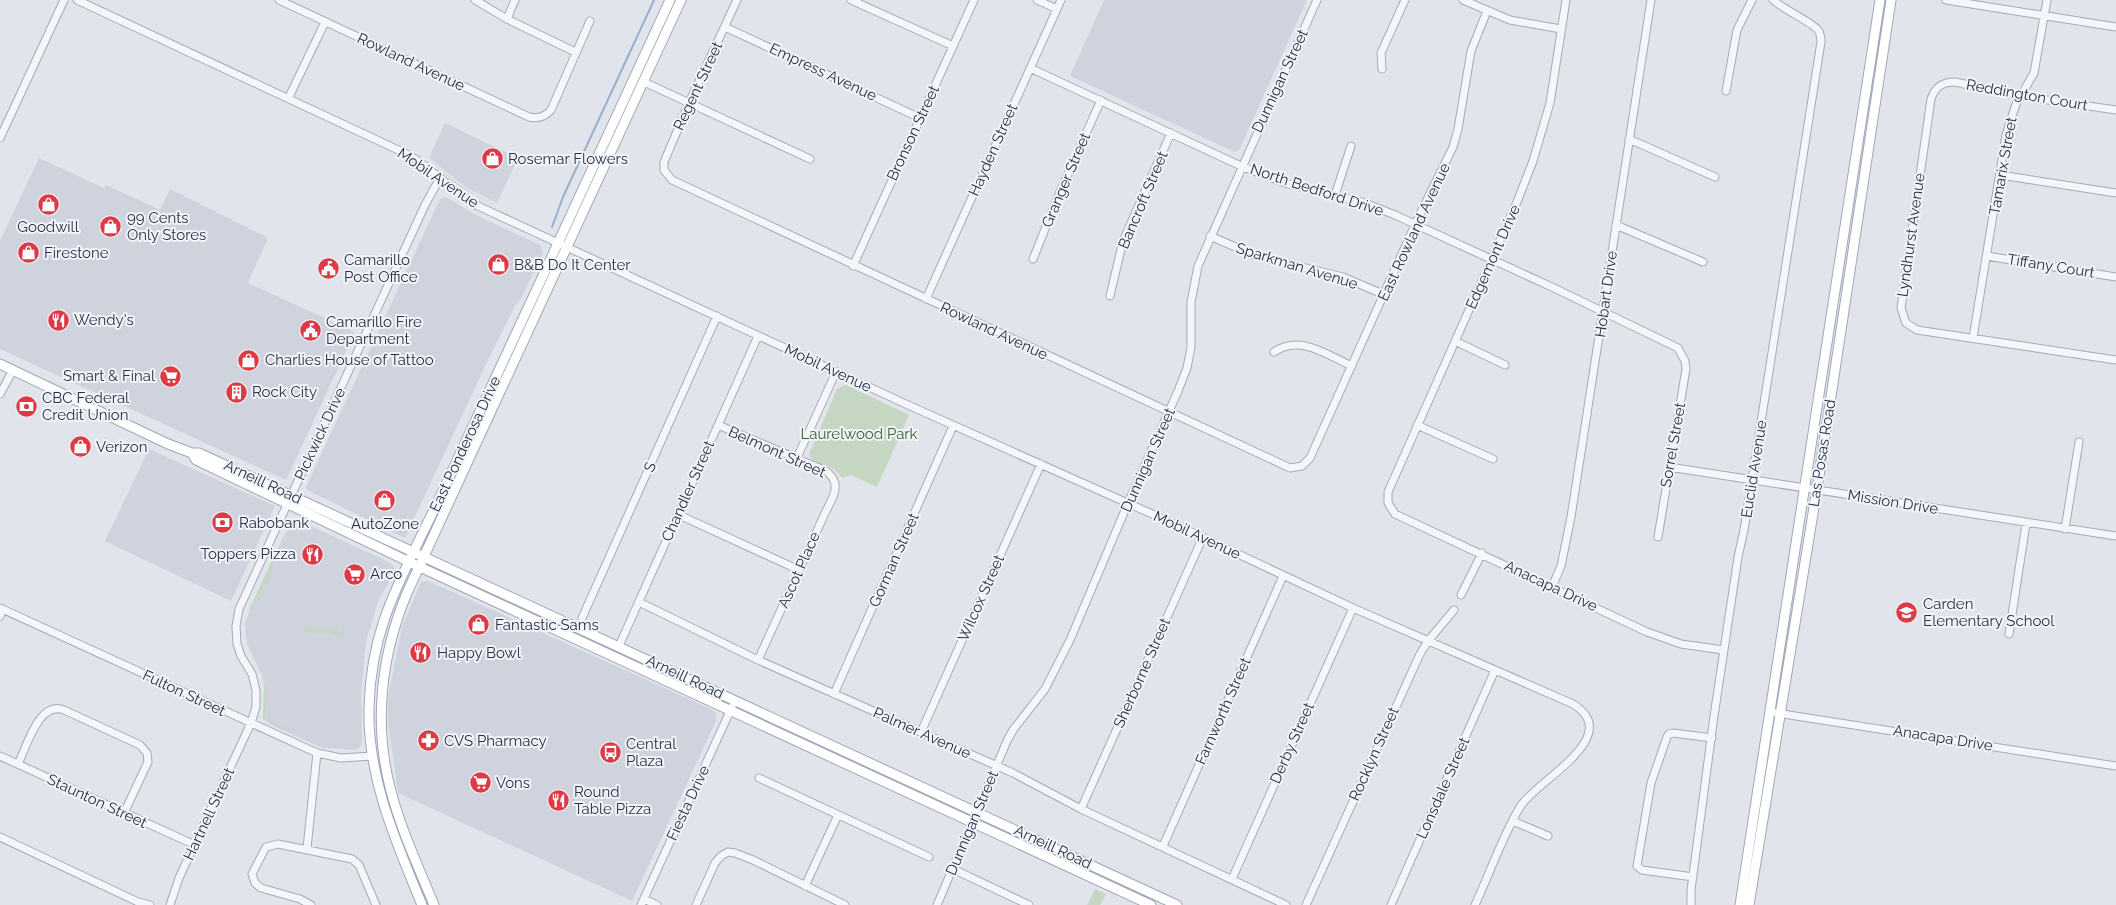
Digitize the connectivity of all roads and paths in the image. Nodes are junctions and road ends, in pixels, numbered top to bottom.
1 (64, 0) edge
2 (77, 0) edge
3 (279, 0) edge
4 (476, 0) edge
5 (515, 0) edge
6 (670, 0) edge
7 (681, 0) edge
8 (737, 0) edge
9 (851, 0) edge
10 (974, 0) edge
11 (1037, 0) edge
12 (1061, 0) edge
13 (1317, 0) edge
14 (1405, 0) edge
15 (1463, 0) edge
16 (1566, 0) edge
17 (1651, 0) edge
18 (1752, 0) edge
19 (1773, 0) edge
20 (1880, 0) edge
21 (1891, 0) edge
22 (1946, 0) edge
23 (2047, 0) edge
24 (1057, 9) junction
25 (1487, 11) junction
26 (2045, 15) junction
27 (507, 19) junction
28 (590, 21) dead end
29 (325, 22) junction
30 (725, 27) junction
31 (2116, 27) edge
32 (1562, 30) junction
33 (953, 46) junction
34 (575, 52) junction
35 (1030, 68) junction
36 (1382, 69) dead end
37 (644, 82) junction
38 (1939, 86) joint
39 (1726, 91) dead end
40 (2020, 96) junction
41 (289, 97) junction
42 (1101, 100) junction
43 (689, 103) junction
44 (2116, 110) edge
45 (920, 118) junction
46 (1171, 133) junction
47 (0, 138) edge
48 (1629, 139) junction
49 (1351, 146) dead end
50 (810, 159) dead end
51 (1241, 166) junction
52 (665, 173) joint
53 (2000, 175) junction
54 (1715, 177) dead end
55 (440, 178) junction
56 (2116, 193) edge
57 (1335, 195) junction
58 (1416, 225) junction
59 (1616, 225) junction
60 (1210, 236) junction
61 (563, 244) junction
62 (1987, 256) junction
63 (1034, 259) dead end
64 (1491, 259) junction
65 (1703, 262) dead end
66 (853, 266) junction
67 (2116, 277) edge
68 (1385, 295) junction
69 (1110, 296) dead end
70 (926, 299) junction
71 (1604, 311) junction
72 (717, 316) junction
73 (758, 336) junction
74 (1973, 338) junction
75 (1455, 341) junction
76 (1274, 352) dead end
77 (1682, 354) joint
78 (2116, 360) edge
79 (0, 364) edge
80 (1505, 365) dead end
81 (1352, 366) junction
82 (13, 370) junction
83 (836, 372) junction
84 (0, 394) edge
85 (1168, 413) junction
86 (718, 425) junction
87 (1417, 425) junction
88 (953, 426) junction
89 (2079, 442) dead end
90 (1317, 445) joint
91 (1493, 459) dead end
92 (796, 460) junction
93 (1041, 464) junction
94 (1669, 467) junction
95 (834, 480) joint
96 (1752, 480) junction
97 (1805, 488) junction
98 (1816, 489) junction
99 (290, 499) junction
100 (1128, 503) junction
101 (1388, 503) joint
102 (678, 514) junction
103 (2026, 524) junction
104 (2065, 529) junction
105 (2116, 536) edge
106 (1203, 537) junction
107 (1658, 537) dead end
108 (414, 552) junction
109 (1482, 553) junction
110 (424, 557) junction
111 (408, 561) junction
112 (420, 567) junction
113 (799, 570) junction
114 (1284, 576) junction
115 (1552, 587) junction
116 (1461, 596) dead end
117 (639, 602) junction
118 (1353, 608) junction
119 (1454, 610) dead end
120 (1, 611) edge
121 (582, 618) dead end
122 (2008, 634) dead end
123 (1428, 641) junction
124 (619, 646) junction
125 (1723, 650) junction
126 (758, 660) junction
127 (1495, 670) junction
128 (371, 684) junction
129 (834, 694) junction
130 (736, 700) junction
131 (381, 708) junction
132 (731, 710) junction
133 (1770, 712) junction
134 (1780, 714) junction
135 (251, 723) junction
136 (921, 732) junction
137 (1712, 738) junction
138 (318, 753) junction
139 (0, 756) edge
140 (373, 756) junction
141 (18, 764) junction
142 (997, 766) junction
143 (2116, 766) edge
144 (759, 778) dead end
145 (1081, 809) junction
146 (977, 812) junction
147 (124, 813) junction
148 (838, 815) junction
149 (1513, 821) junction
150 (973, 822) junction
151 (1548, 836) dead end
152 (0, 837) edge
153 (194, 845) junction
154 (1163, 846) junction
155 (307, 848) junction
156 (929, 857) dead end
157 (953, 869) junction
158 (1693, 877) junction
159 (1232, 879) junction
160 (805, 886) junction
161 (642, 902) edge
162 (1477, 904) edge
163 (150, 905) edge
164 (170, 905) edge
165 (311, 905) edge
166 (376, 905) edge
167 (422, 905) edge
168 (434, 905) edge
169 (657, 905) edge
170 (696, 905) edge
171 (845, 905) edge
172 (937, 905) edge
173 (1030, 905) edge
174 (1151, 905) edge
175 (1177, 905) edge
176 (1286, 905) edge
177 (1306, 905) edge
178 (1391, 905) edge
179 (1691, 905) edge
180 (1740, 905) edge
181 (1750, 905) edge

1 - 47 street
2 - 41 street, Mobil Avenue
3 - 29 street, Rowland Avenue
4 - 27 street
5 - 27 street
6 - 61 main road, East Ponderosa Drive
7 - 37 main road, East Ponderosa Drive
8 - 30 street, Regent Street
9 - 33 street
10 - 33 street, Bronson Street
11 - 24 street
12 - 24 street, Hayden Street
13 - 51 street, Dunnigan Street
14 - 36 street
15 - 25 street
16 - 32 street, Edgemont Drive
17 - 48 street, Hobart Drive
18 - 39 street
19 - 96 street, Euclid Avenue
20 - 97 main road, Las Posas Road
21 - 98 main road, Las Posas Road
22 - 26 street
23 - 26 street, Tamarix Street
24 - 35 street, Hayden Street
25 - 32 street
25 - 58 street, East Rowland Avenue
26 - 31 street
26 - 40 street, Tamarix Street
27 - 34 street
28 - 34 street
29 - 34 street, Rowland Avenue
29 - 41 street
30 - 43 street, Regent Street
30 - 45 street, Empress Avenue
32 - 64 street, Edgemont Drive
33 - 45 street, Bronson Street
35 - 42 street, North Bedford Drive
35 - 70 street, Hayden Street
37 - 43 street
37 - 61 main road, East Ponderosa Drive
38 - 40 street, Reddington Court
38 - 74 street, Lyndhurst Avenue
40 - 44 street, Reddington Court
40 - 53 street, Tamarix Street
41 - 55 street, Mobil Avenue
42 - 46 street, North Bedford Drive
42 - 63 street, Granger Street
43 - 50 street
43 - 52 street, Regent Street
45 - 66 street, Bronson Street
46 - 51 street, North Bedford Drive
46 - 69 street, Bancroft Street
48 - 54 street
48 - 59 street, Hobart Drive
49 - 57 street
51 - 57 street, North Bedford Drive
51 - 60 street, Dunnigan Street
52 - 66 street, Rowland Avenue
53 - 56 street
53 - 62 street, Tamarix Street
55 - 61 street, Mobil Avenue
55 - 99 street, Pickwick Drive
57 - 58 street, North Bedford Drive
58 - 64 street, North Bedford Drive
58 - 68 street, East Rowland Avenue
59 - 65 street
59 - 71 street, Hobart Drive
60 - 68 street, Sparkman Avenue
60 - 85 street, Dunnigan Street
61 - 72 street, Mobil Avenue
61 - 108 main road, East Ponderosa Drive
61 - 110 main road, East Ponderosa Drive
62 - 67 street, Tiffany Court
62 - 74 street, Tamarix Street
64 - 71 street, North Bedford Drive
64 - 75 street, Edgemont Drive
66 - 70 street, Rowland Avenue
68 - 81 street, East Rowland Avenue
70 - 85 street, Rowland Avenue
71 - 77 street, North Bedford Drive
71 - 115 street, Hobart Drive
72 - 73 street, Mobil Avenue
72 - 121 street, S
73 - 83 street, Mobil Avenue
73 - 86 street, Chandler Street
74 - 78 street, Lyndhurst Avenue
75 - 80 street
75 - 87 street, Edgemont Drive
76 - 81 street
77 - 94 street, Sorrel Street
79 - 82 main road, Arneill Road
81 - 90 street, East Rowland Avenue
82 - 84 street
82 - 99 main road, Arneill Road
83 - 88 street, Mobil Avenue
83 - 92 street
85 - 90 street, Rowland Avenue
85 - 100 street, Dunnigan Street
86 - 92 street, Belmont Street
86 - 102 street, Chandler Street
87 - 91 street
87 - 101 street, Edgemont Drive
88 - 93 street, Mobil Avenue
88 - 129 street, Gorman Street
89 - 104 street
92 - 95 street, Belmont Street
93 - 100 street, Mobil Avenue
93 - 136 street, Wilcox Street
94 - 96 street, Mission Drive
94 - 107 street, Sorrel Street
95 - 113 street, Ascot Place
96 - 97 street, Mission Drive
96 - 125 street, Euclid Avenue
97 - 98 street, Mission Drive
97 - 133 main road, Las Posas Road
98 - 103 street, Mission Drive
98 - 134 main road, Las Posas Road
99 - 108 main road, Arneill Road
99 - 111 main road, Arneill Road
99 - 135 street, Pickwick Drive
100 - 106 street, Mobil Avenue
100 - 142 street, Dunnigan Street
101 - 109 street, Anacapa Drive
102 - 113 street
102 - 117 street, Chandler Street
103 - 104 street, Mission Drive
103 - 122 street
104 - 105 street, Mission Drive
106 - 114 street, Mobil Avenue
106 - 145 street, Sherborne Street
108 - 110 main road, Arneill Road
108 - 111 main road, East Ponderosa Drive
109 - 115 street, Anacapa Drive
109 - 116 street
110 - 112 main road, East Ponderosa Drive
110 - 124 main road, Arneill Road
111 - 112 main road, Arneill Road
111 - 128 main road, East Ponderosa Drive
112 - 131 main road, East Ponderosa Drive
112 - 132 main road, Arneill Road
113 - 126 street, Ascot Place
114 - 118 street, Mobil Avenue
114 - 154 street, Farnworth Street
115 - 125 street, Anacapa Drive
117 - 124 street, Chandler Street
117 - 126 street, Palmer Avenue
118 - 123 street, Mobil Avenue
118 - 159 street, Derby Street
119 - 123 street, Rocklyn Street
120 - 135 street, Fulton Street
123 - 127 street, Mobil Avenue
123 - 177 street, Rocklyn Street
124 - 130 main road, Arneill Road
125 - 137 street, Euclid Avenue
126 - 129 street, Palmer Avenue
127 - 149 street, Mobil Avenue
127 - 178 street, Lonsdale Street
128 - 131 main road
128 - 140 main road, East Ponderosa Drive
129 - 136 street, Palmer Avenue
130 - 132 street, Fiesta Drive
130 - 146 main road, Arneill Road
131 - 168 main road, East Ponderosa Drive
132 - 150 main road, Arneill Road
132 - 161 street, Fiesta Drive
133 - 134 street, Anacapa Drive
133 - 180 main road, Las Posas Road
134 - 143 street, Anacapa Drive
134 - 181 main road, Las Posas Road
135 - 138 street, Fulton Street
135 - 153 street, Hartnell Street
136 - 142 street, Palmer Avenue
137 - 158 street, Euclid Avenue
137 - 158 street
138 - 140 street, Fulton Street
138 - 155 street
139 - 141 street, Staunton Street
140 - 167 main road, East Ponderosa Drive
141 - 147 street, Staunton Street
141 - 147 street
142 - 145 street, Palmer Avenue
142 - 146 street, Dunnigan Street
144 - 148 street
145 - 154 street, Palmer Avenue
146 - 150 street, Dunnigan Street
146 - 175 main road, Arneill Road
147 - 153 street, Staunton Street
148 - 156 street
148 - 160 street
149 - 151 street
149 - 162 street
150 - 157 street, Dunnigan Street
150 - 174 main road, Arneill Road
152 - 163 street
153 - 164 street, Hartnell Street
154 - 159 street, Palmer Avenue
155 - 165 street
155 - 166 street
157 - 172 street, Dunnigan Street
157 - 173 street
158 - 179 street, Euclid Avenue
159 - 176 street, Palmer Avenue
160 - 170 street
160 - 171 street
161 - 169 street

